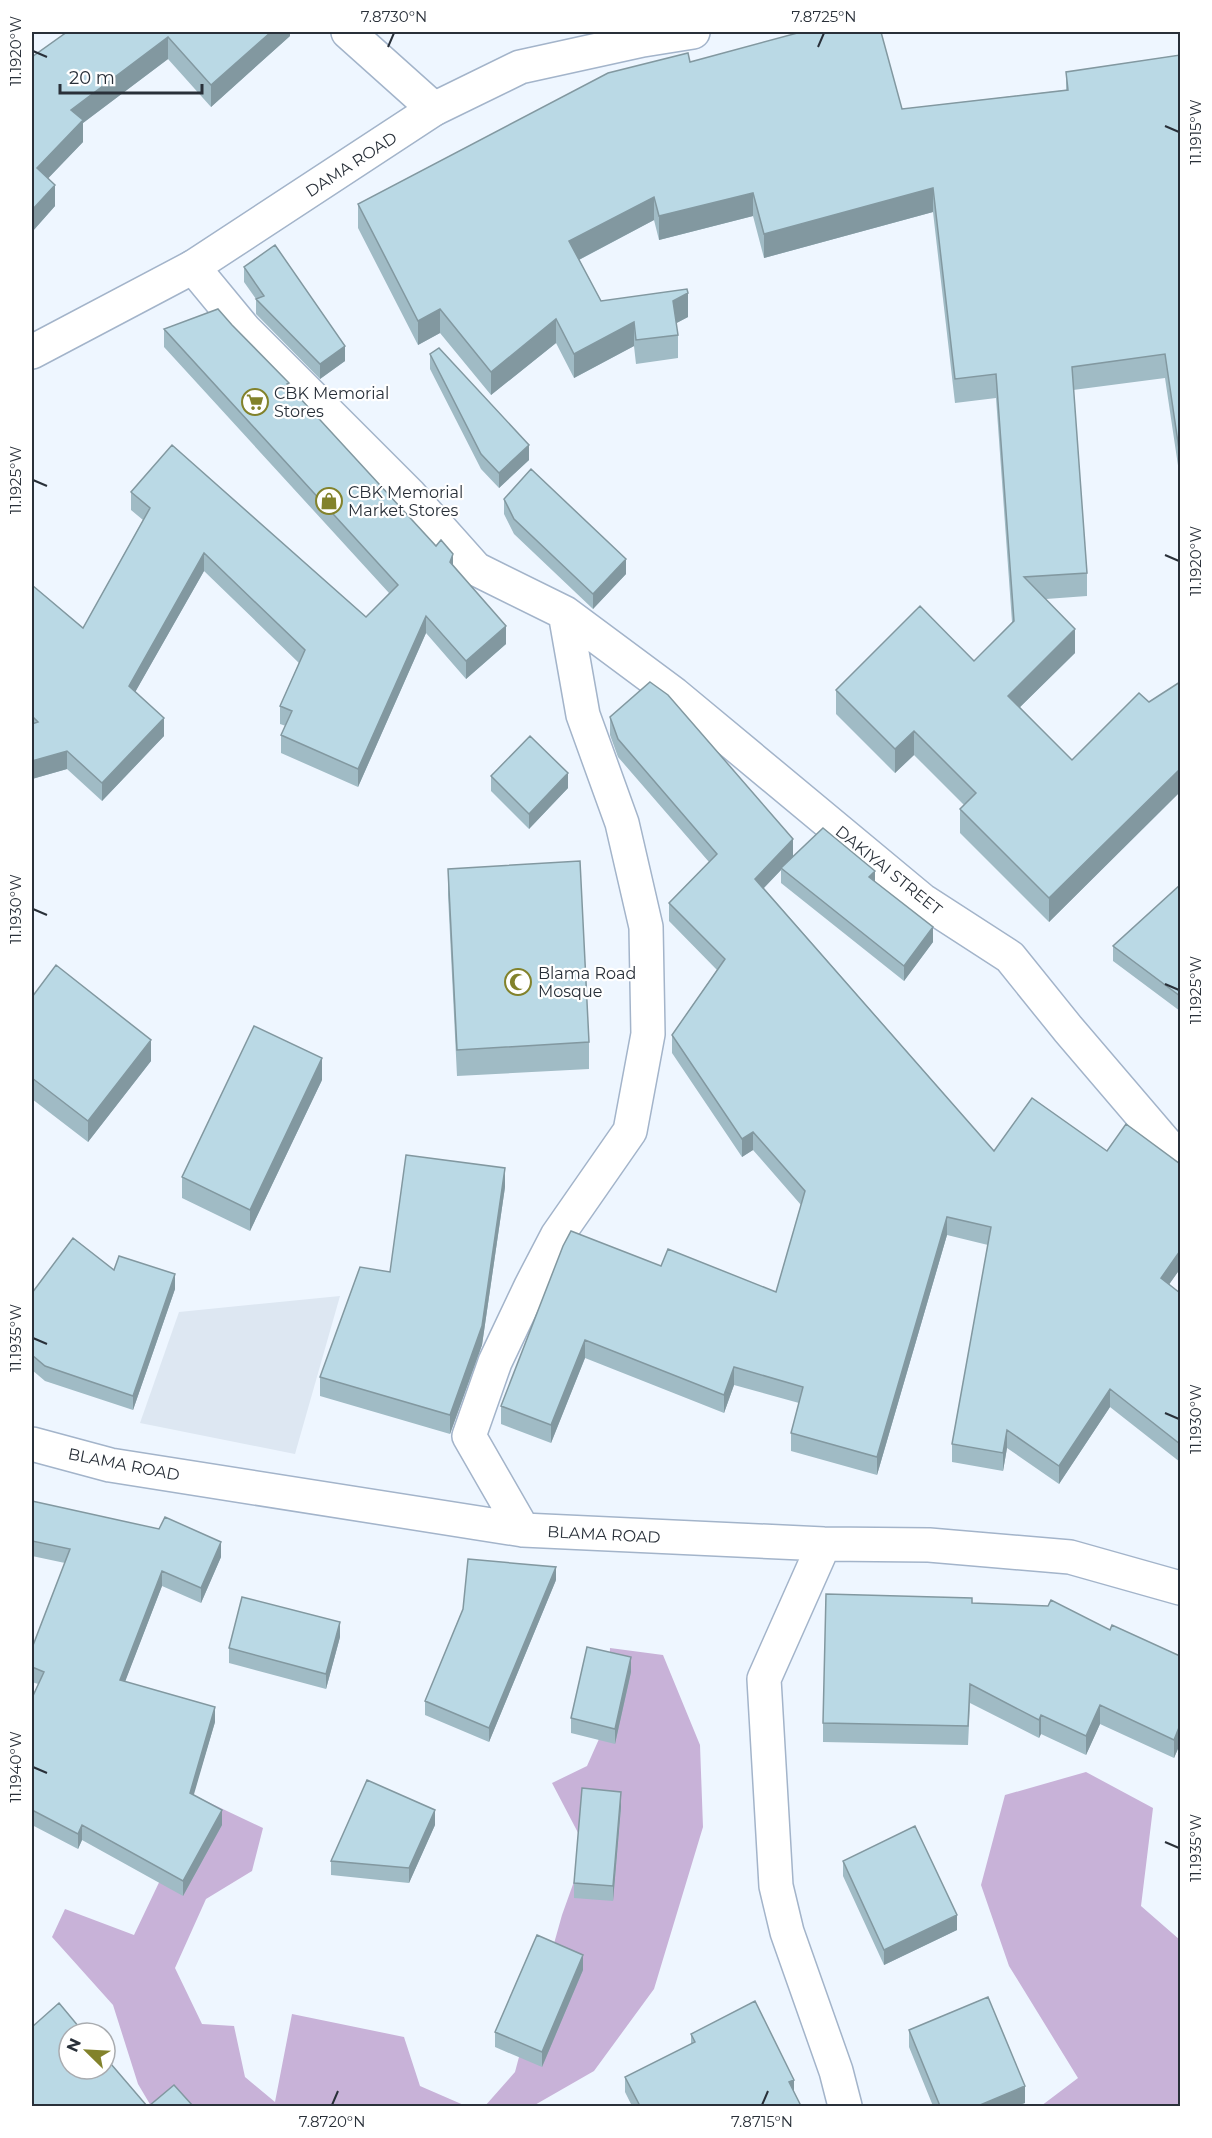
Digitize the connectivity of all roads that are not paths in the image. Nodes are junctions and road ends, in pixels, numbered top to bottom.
1 (348, 32) edge
2 (693, 32) edge
3 (434, 109) junction
4 (193, 267) junction
5 (32, 352) edge
6 (565, 613) junction
7 (1180, 1160) edge
8 (32, 1444) edge
9 (523, 1530) junction
10 (824, 1544) junction
11 (1180, 1588) edge
12 (845, 2106) edge

1 - 3 main road
2 - 3 main road, DAMA ROAD
3 - 4 main road, DAMA ROAD
4 - 5 main road, DAMA ROAD
4 - 6 main road, DAKIYAI STREET
6 - 7 main road, DAKIYAI STREET
6 - 9 main road
8 - 9 main road, BLAMA ROAD
9 - 10 main road, BLAMA ROAD
10 - 11 main road, BLAMA ROAD
10 - 12 main road

